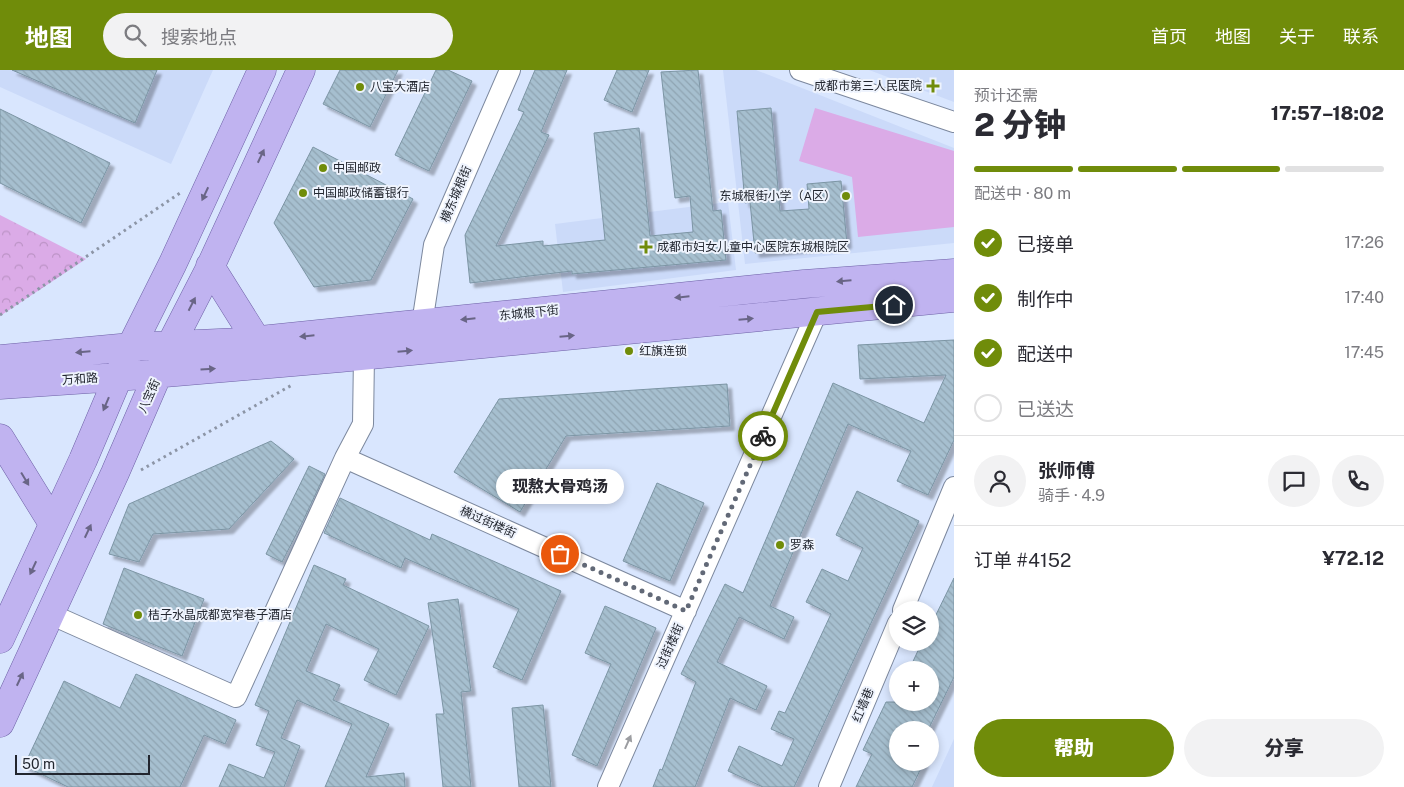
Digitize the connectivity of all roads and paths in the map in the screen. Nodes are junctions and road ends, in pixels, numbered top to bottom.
1 (262, 70) edge
2 (300, 70) edge
3 (510, 70) edge
4 (800, 70) edge
5 (954, 122) edge
6 (185, 190) dead end
7 (210, 266) junction
8 (954, 273) edge
9 (943, 300) edge
10 (817, 312) junction
11 (0, 315) edge
12 (422, 324) junction
13 (257, 341) junction
14 (170, 346) junction
15 (131, 347) junction
16 (364, 355) junction
17 (0, 359) edge
18 (160, 372) junction
19 (118, 377) junction
20 (297, 382) dead end
21 (0, 385) edge
22 (0, 438) edge
23 (345, 458) junction
24 (954, 487) edge
25 (108, 489) junction
26 (53, 524) junction
27 (907, 601) edge
28 (686, 611) junction
29 (50, 614) junction
30 (0, 639) edge
31 (889, 645) edge
32 (0, 723) edge
33 (608, 787) edge
34 (830, 787) edge

1 -> 15 main road
7 -> 2 main road, 八宝街
3 - 12 street, 横东城根街
4 - 5 street
6 - 11 path
7 - 13 main road
14 -> 7 main road, 八宝街
8 -> 12 main road, 东城根下街
9 - 10 main road
16 -> 10 main road
10 - 28 street, 过街楼街
12 -> 13 main road, 东城根下街
13 - 14 main road, 东城根下街
14 - 15 main road, 东城根下街
14 - 18 main road, 八宝街
15 -> 17 main road
15 - 19 main road
18 -> 16 main road
16 - 23 street
18 - 19 main road, 万和路
18 - 25 main road, 八宝街
19 - 21 main road, 万和路
19 -> 26 main road
20 - 25 path
22 -> 26 main road
23 - 28 street, 横过街楼街
23 - 29 street
24 - 27 street
29 -> 25 main road, 八宝街
26 -> 30 main road
33 -> 28 street, 过街楼街
32 -> 29 main road, 八宝街
31 - 34 street, 红墙巷

